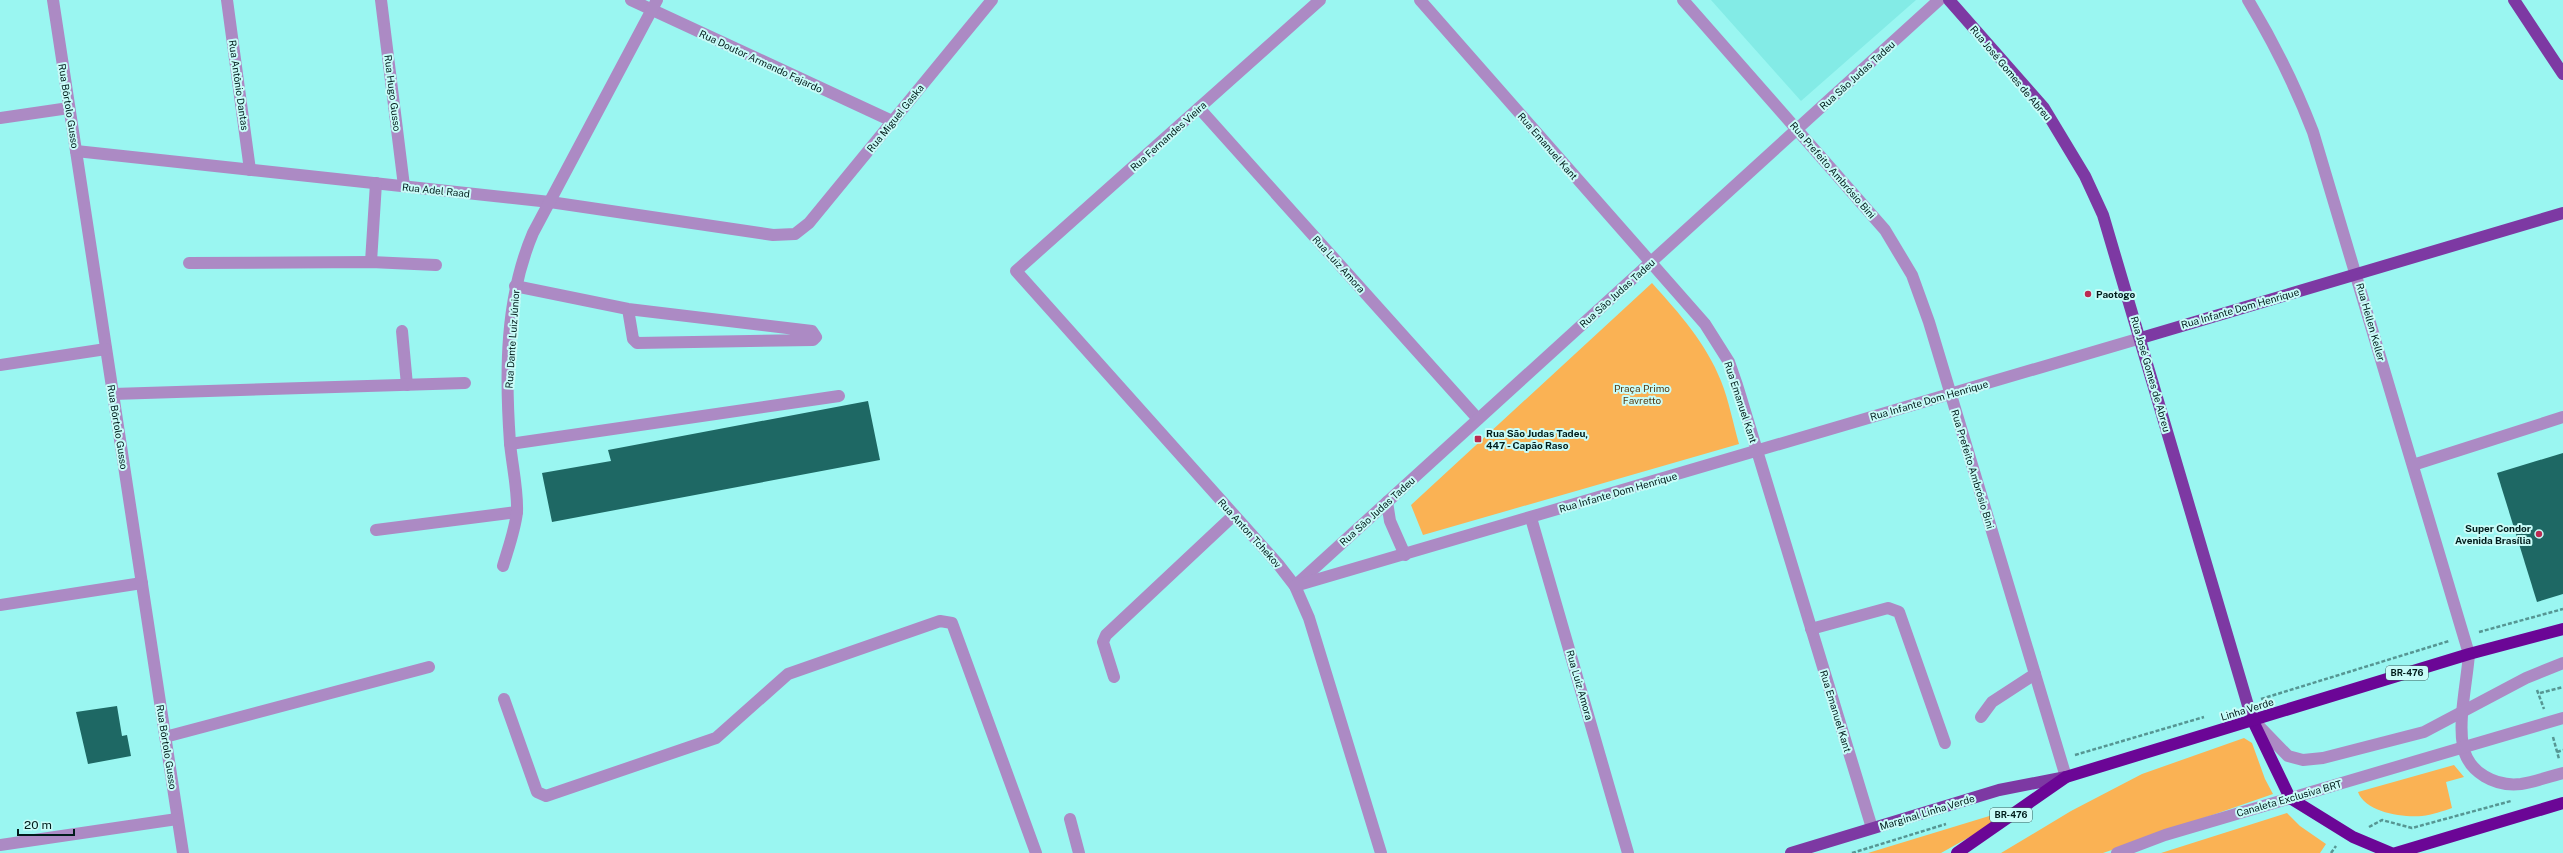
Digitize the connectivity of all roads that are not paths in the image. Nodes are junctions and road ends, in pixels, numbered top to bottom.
1 (53, 0) edge
2 (227, 0) edge
3 (381, 0) edge
4 (631, 0) edge
5 (992, 0) edge
6 (1320, 0) edge
7 (1420, 0) edge
8 (1683, 0) edge
9 (1939, 0) edge
10 (1949, 0) edge
11 (2248, 0) edge
12 (2514, 0) edge
13 (655, 5) edge
14 (2563, 74) edge
15 (69, 108) junction
16 (1199, 108) junction
17 (0, 118) edge
18 (892, 121) junction
19 (1797, 129) junction
20 (76, 151) junction
21 (250, 170) junction
22 (376, 183) junction
23 (404, 186) junction
24 (550, 202) junction
25 (2563, 213) edge
26 (795, 234) joint
27 (371, 262) junction
28 (1650, 262) junction
29 (188, 263) dead end
30 (436, 265) dead end
31 (1016, 271) joint
32 (2357, 274) junction
33 (515, 286) junction
34 (628, 309) junction
35 (402, 331) dead end
36 (2141, 338) junction
37 (106, 349) junction
38 (0, 365) edge
39 (465, 383) dead end
40 (407, 384) junction
41 (113, 394) junction
42 (1950, 394) junction
43 (838, 396) dead end
44 (2563, 417) edge
45 (1478, 419) junction
46 (510, 444) junction
47 (1757, 451) junction
48 (2413, 465) junction
49 (1387, 502) junction
50 (517, 512) junction
51 (1234, 515) junction
52 (1531, 518) junction
53 (376, 530) dead end
54 (1405, 555) junction
55 (503, 566) dead end
56 (142, 583) junction
57 (1295, 586) junction
58 (0, 605) edge
59 (1811, 629) junction
60 (2563, 629) edge
61 (2469, 654) junction
62 (2563, 663) edge
63 (428, 667) dead end
64 (2035, 674) junction
65 (1114, 677) dead end
66 (504, 699) dead end
67 (2464, 712) junction
68 (1981, 716) dead end
69 (2563, 718) edge
70 (2252, 719) junction
71 (165, 737) junction
72 (1945, 743) dead end
73 (2463, 747) junction
74 (2563, 772) edge
75 (2066, 777) junction
76 (2290, 798) junction
77 (2563, 803) edge
78 (177, 819) junction
79 (1070, 819) dead end
80 (1872, 828) junction
81 (0, 845) edge
82 (183, 853) edge
83 (1036, 853) edge
84 (1080, 853) edge
85 (1381, 853) edge
86 (1628, 853) edge
87 (1791, 853) edge
88 (1957, 853) edge
89 (2117, 853) edge
90 (2391, 853) edge
91 (2396, 853) edge

1 - 15 street, Rua Bôrtolo Gusso
2 - 21 street, Rua Antônio Dantas
3 - 23 street, Rua Hugo Gusso
4 - 13 street, Rua Doutor Armando Fajardo
5 - 18 street, Rua Miguel Gaska
6 - 16 street, Rua Fernandes Vieira
7 - 28 street, Rua Emanuel Kant
8 - 19 street, Rua Prefeito Ambrósio Bini
9 - 19 street, Rua São Judas Tadeu
10 - 36 main road, Rua José Gomes de Abreu
11 - 32 street, Rua Hellen Keller
12 - 14 main road
13 - 18 street, Rua Doutor Armando Fajardo
13 - 24 street, Rua Dante Luiz Júnior
15 - 17 street
15 - 20 street, Rua Bôrtolo Gusso
16 - 31 street, Rua Fernandes Vieira
16 - 45 street, Rua Luiz Amora
18 - 26 street, Rua Miguel Gaska
19 - 28 street, Rua São Judas Tadeu
19 - 42 street, Rua Prefeito Ambrósio Bini
20 - 21 street, Rua Adel Raad
20 - 37 street, Rua Bôrtolo Gusso
21 - 22 street, Rua Adel Raad
22 - 23 street, Rua Adel Raad
22 - 27 street
23 - 24 street, Rua Adel Raad
24 - 26 street, Rua Adel Raad
24 - 33 street, Rua Dante Luiz Júnior
25 - 32 main road, Rua Infante Dom Henrique
27 - 29 street
27 - 30 street
28 - 45 street, Rua São Judas Tadeu
28 - 47 street, Rua Emanuel Kant
31 - 51 street, Rua Anton Tchekov
32 - 36 main road, Rua Infante Dom Henrique
32 - 48 street, Rua Hellen Keller
33 - 34 street
33 - 46 street, Rua Dante Luiz Júnior
34 - 34 street
35 - 40 street
36 - 42 street, Rua Infante Dom Henrique
36 - 70 main road, Rua José Gomes de Abreu
37 - 38 street
37 - 41 street, Rua Bôrtolo Gusso
39 - 40 street
40 - 41 street
41 - 56 street, Rua Bôrtolo Gusso
42 - 47 street, Rua Infante Dom Henrique
42 - 64 street, Rua Prefeito Ambrósio Bini
43 - 46 street
44 - 48 street
45 - 49 street, Rua São Judas Tadeu
46 - 50 street, Rua Dante Luiz Júnior
47 - 52 street, Rua Infante Dom Henrique
47 - 59 street, Rua Emanuel Kant
48 - 61 street, Rua Hellen Keller
49 - 54 street
49 - 57 street, Rua São Judas Tadeu
50 - 53 street
50 - 55 street, Rua Dante Luiz Júnior
51 - 57 street, Rua Anton Tchekov
51 - 65 street
52 - 54 street, Rua Infante Dom Henrique
52 - 86 street, Rua Luiz Amora
54 - 57 street, Rua Infante Dom Henrique
56 - 58 street
56 - 71 street, Rua Bôrtolo Gusso
57 - 85 street, Rua Anton Tchekov
59 - 72 street
59 - 80 street, Rua Emanuel Kant
60 - 61 highway, Linha Verde / BR-476
61 - 67 street
61 - 70 highway, Linha Verde / BR-476
62 - 67 street
63 - 71 street
64 - 68 street
64 - 75 street, Rua Prefeito Ambrósio Bini
66 - 83 street
67 - 70 street
67 - 73 street
69 - 73 street, Canaleta Exclusiva BRT
70 - 75 highway, Linha Verde / BR-476
70 - 76 highway
71 - 78 street, Rua Bôrtolo Gusso
73 - 74 street
73 - 76 street, Canaleta Exclusiva BRT
75 - 80 main road, Marginal Linha Verde
75 - 88 highway, Linha Verde / BR-476
76 - 89 street, Canaleta Exclusiva BRT
76 - 90 highway
77 - 91 highway
78 - 81 street
78 - 82 street, Rua Bôrtolo Gusso
79 - 84 street
80 - 87 main road, Marginal Linha Verde

